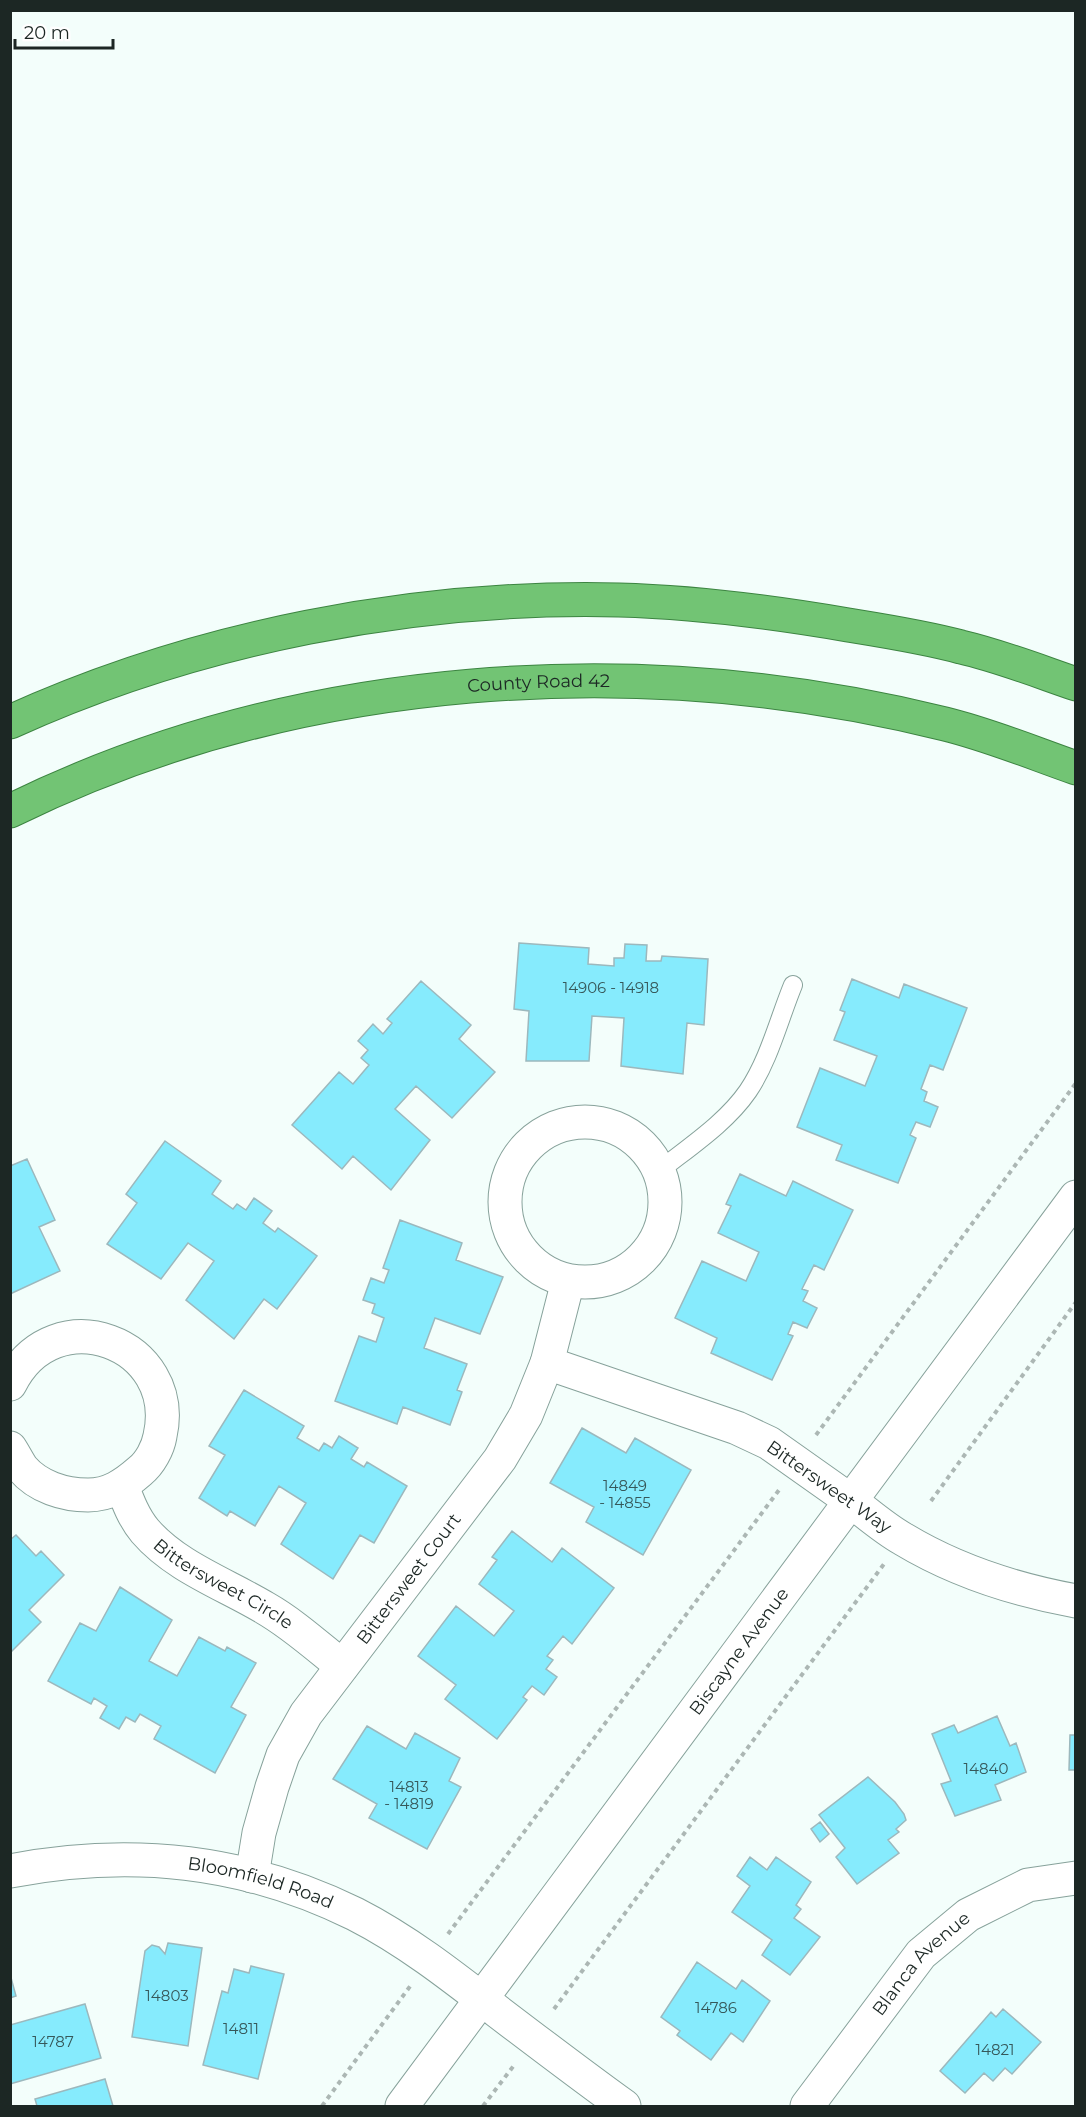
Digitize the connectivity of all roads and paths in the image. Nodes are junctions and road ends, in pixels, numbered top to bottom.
1 (1076, 684) edge
2 (10, 722) edge
3 (1076, 768) edge
4 (10, 811) edge
5 (793, 985) dead end
6 (1076, 1083) edge
7 (659, 1171) junction
8 (1076, 1197) edge
9 (568, 1281) junction
10 (1076, 1302) edge
11 (547, 1363) junction
12 (10, 1384) edge
13 (816, 1435) dead end
14 (10, 1448) edge
15 (122, 1486) junction
16 (779, 1490) dead end
17 (851, 1501) junction
18 (931, 1501) dead end
19 (887, 1560) dead end
20 (1076, 1601) edge
21 (342, 1666) junction
22 (10, 1871) edge
23 (252, 1876) junction
24 (1076, 1878) edge
25 (446, 1938) dead end
26 (417, 1977) dead end
27 (483, 1999) junction
28 (554, 2009) dead end
29 (522, 2056) dead end
30 (322, 2106) edge
31 (402, 2106) edge
32 (483, 2106) edge
33 (624, 2106) edge
34 (807, 2106) edge

1 - 2 highway
3 - 4 highway, County Road 42
5 - 7 lane
6 - 13 path
7 - 9 street
7 - 9 street
8 - 17 street, Biscayne Avenue
9 - 11 street, Bittersweet Court
10 - 18 path
11 - 17 street, Bittersweet Way
11 - 21 street, Bittersweet Court
12 - 15 street
14 - 15 street
15 - 21 street, Bittersweet Circle
16 - 25 path
17 - 20 street, Bittersweet Way
17 - 27 street, Biscayne Avenue
19 - 28 path
21 - 23 street, Bittersweet Court
22 - 23 street, Bloomfield Road
23 - 27 street, Bloomfield Road
24 - 34 street, Blanca Avenue
26 - 30 path
27 - 31 street, Biscayne Avenue
27 - 33 street, Bloomfield Road
29 - 32 path

